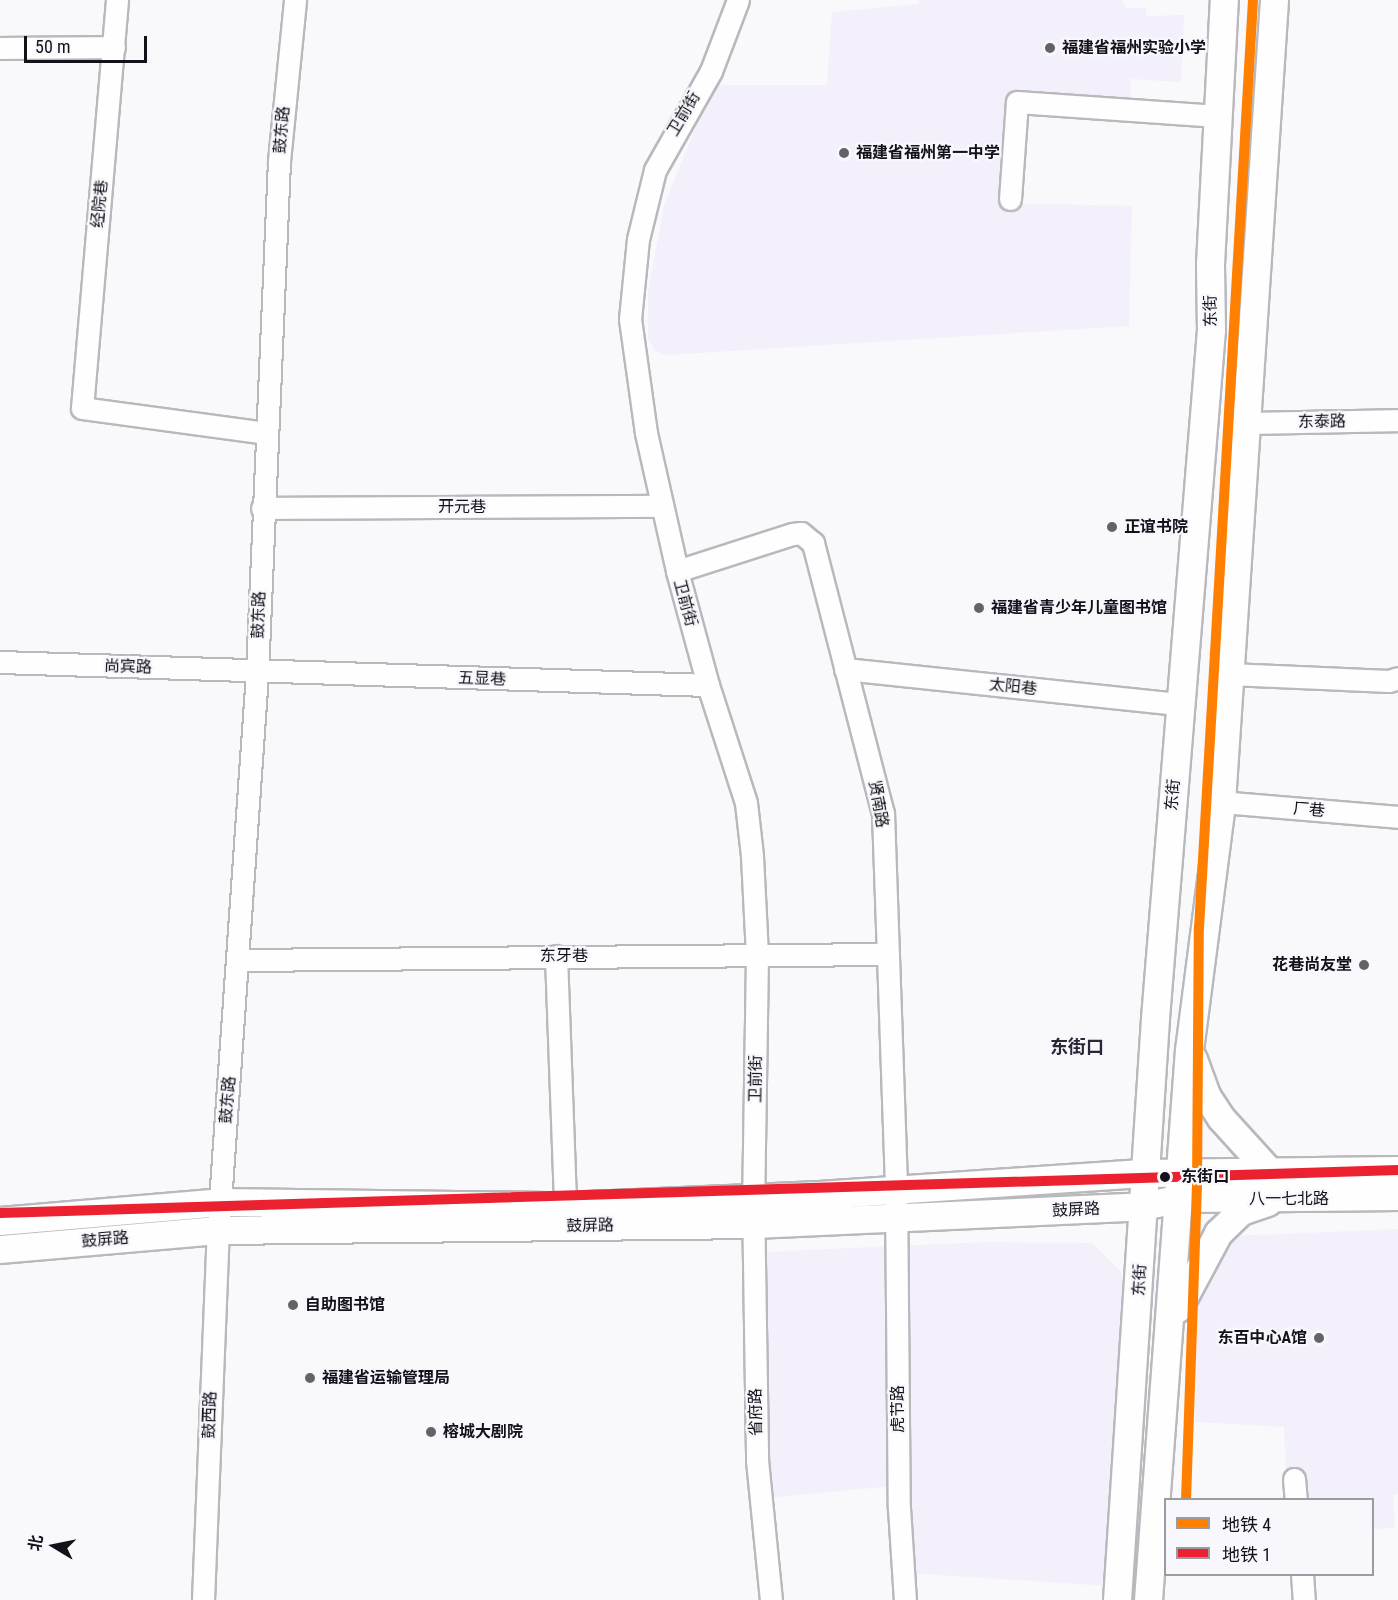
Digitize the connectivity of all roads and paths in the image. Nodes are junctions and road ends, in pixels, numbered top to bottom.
1 (117, 0) edge
2 (295, 0) edge
3 (738, 0) edge
4 (1224, 0) edge
5 (1274, 0) edge
6 (114, 47) junction
7 (0, 48) edge
8 (1218, 116) junction
9 (1010, 199) dead end
10 (1398, 420) edge
11 (1245, 423) junction
12 (266, 433) junction
13 (662, 506) junction
14 (262, 508) junction
15 (677, 571) junction
16 (0, 662) edge
17 (845, 669) junction
18 (257, 672) junction
19 (1229, 674) junction
20 (1398, 678) edge
21 (708, 685) junction
22 (1180, 704) junction
23 (1221, 802) junction
24 (1398, 817) edge
25 (888, 954) junction
26 (556, 956) junction
27 (757, 956) junction
28 (239, 960) junction
29 (1189, 1050) junction
30 (1398, 1170) edge
31 (1269, 1171) junction
32 (1145, 1173) junction
33 (1181, 1185) junction
34 (896, 1190) junction
35 (1398, 1196) edge
36 (1276, 1199) junction
37 (220, 1202) junction
38 (565, 1206) junction
39 (1143, 1206) junction
40 (753, 1211) junction
41 (896, 1218) junction
42 (0, 1221) edge
43 (218, 1230) junction
44 (0, 1249) edge
45 (1170, 1326) junction
46 (1302, 1576) edge
47 (1118, 1595) edge
48 (203, 1600) edge
49 (771, 1600) edge
50 (905, 1600) edge
51 (1148, 1600) edge
52 (1304, 1600) edge

1 - 6 street, 经院巷
2 - 12 street, 鼓东路
3 - 13 street, 卫前街
4 - 8 main road, 东街
5 - 11 main road
6 - 7 street
6 - 12 street, 经院巷
8 - 9 street
8 - 22 main road, 东街
10 - 11 street, 东泰路
11 - 19 main road
12 - 14 street, 鼓东路
13 - 14 street, 开元巷
13 - 15 street, 卫前街
14 - 18 street, 鼓东路
15 - 17 street, 贤南路
15 - 21 street, 卫前街
16 - 18 street, 尚宾路
17 - 22 street, 太阳巷
17 - 25 street, 贤南路
18 - 21 street, 五显巷
18 - 28 street, 鼓东路
19 - 20 street
19 - 23 main road
21 - 27 street, 卫前街
22 - 32 main road, 东街
23 - 24 street, 厂巷
23 - 29 main road
25 - 27 street, 东牙巷
25 - 34 street, 贤南路
26 - 27 street, 东牙巷
26 - 28 street, 东牙巷
26 - 38 street
27 - 40 street, 卫前街
28 - 37 street, 鼓东路
29 - 31 main road
29 - 33 main road
30 - 31 main road, 八一七北路
31 - 33 main road, 八一七北路
32 - 33 main road, 八一七北路
32 - 34 main road, 八一七北路
32 - 39 main road, 东街
33 - 36 main road, 八一七北路
33 - 39 main road, 鼓屏路
33 - 45 main road
34 - 40 main road, 八一七北路
34 - 41 street, 贤南路
35 - 36 main road, 八一七北路
36 - 45 main road
37 - 38 main road, 鼓屏路
37 - 42 main road, 鼓屏路
37 - 43 street, 鼓东路
38 - 40 main road, 鼓屏路
39 - 41 main road, 鼓屏路
39 - 47 main road, 东街
40 - 41 main road, 鼓屏路
40 - 43 main road, 鼓屏路
40 - 49 street, 省府路
41 - 50 street, 虎节路
43 - 44 main road, 鼓屏路
43 - 48 street, 鼓西路
45 - 51 main road
46 - 52 street

